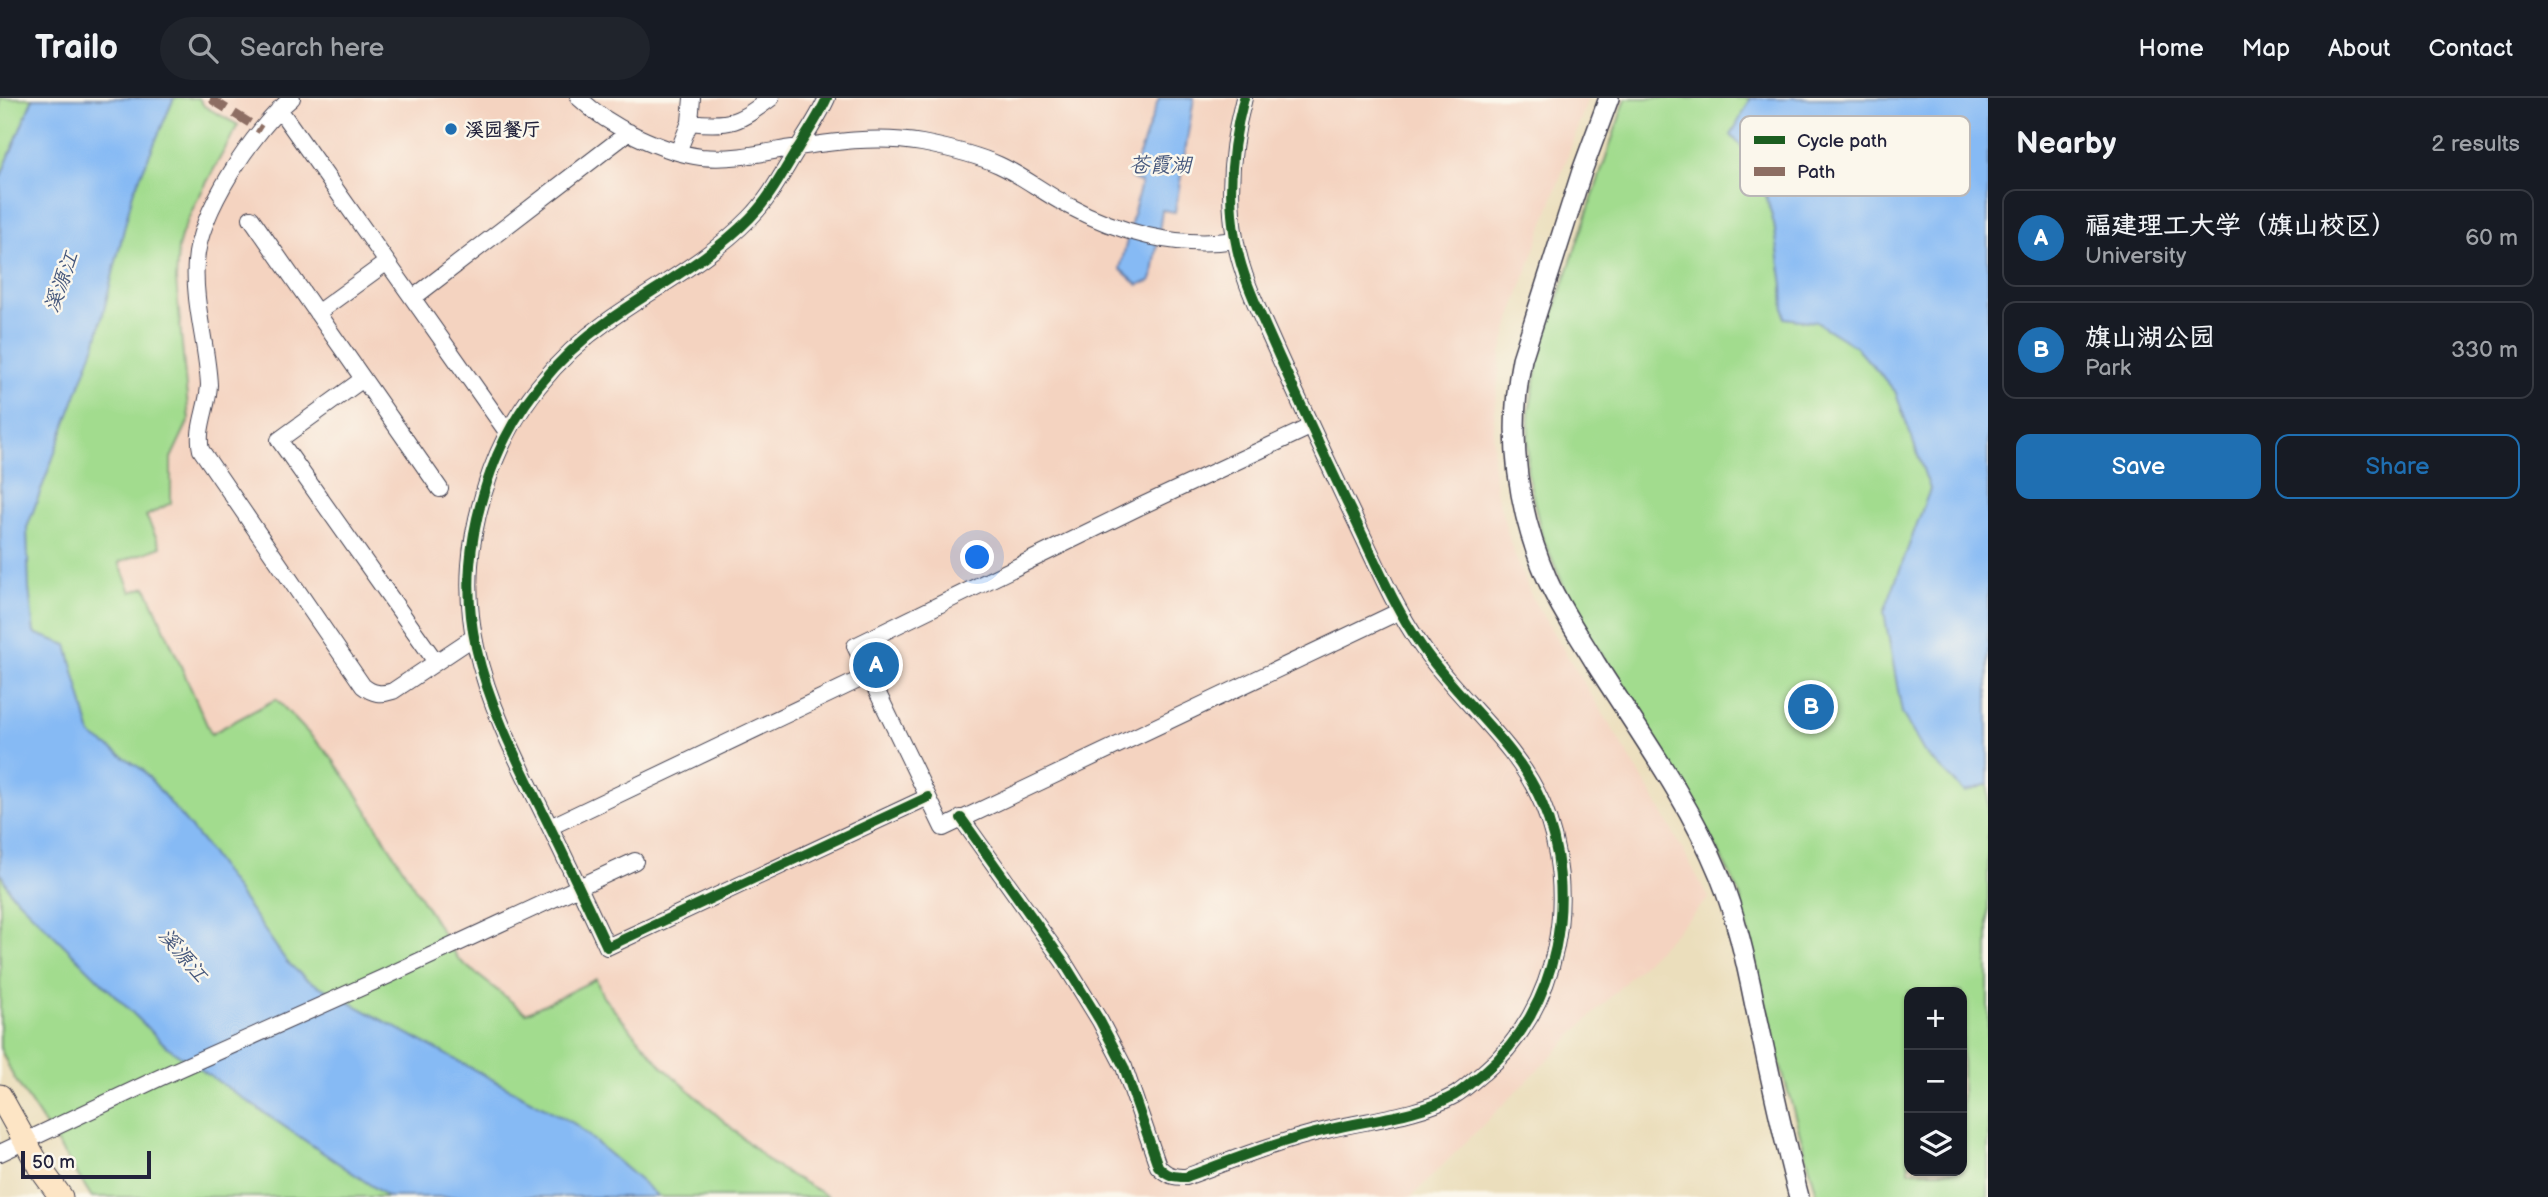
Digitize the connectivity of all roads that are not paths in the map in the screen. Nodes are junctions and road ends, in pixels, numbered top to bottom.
1 (292, 98) edge
2 (579, 98) edge
3 (692, 98) edge
4 (771, 98) edge
5 (827, 98) edge
6 (1244, 98) edge
7 (1609, 98) edge
8 (279, 109) junction
9 (690, 121) junction
10 (629, 132) junction
11 (799, 147) junction
12 (678, 152) junction
13 (251, 218) dead end
14 (1235, 240) junction
15 (387, 262) junction
16 (413, 298) junction
17 (317, 313) junction
18 (363, 379) junction
19 (1310, 427) junction
20 (507, 432) junction
21 (440, 489) dead end
22 (1400, 611) junction
23 (474, 637) junction
24 (436, 662) junction
25 (869, 675) junction
26 (928, 797) junction
27 (961, 818) junction
28 (550, 827) junction
29 (635, 861) dead end
30 (579, 888) junction
31 (0, 1096) edge
32 (26, 1142) junction
33 (0, 1153) edge
34 (61, 1197) edge
35 (1799, 1197) edge

1 - 8 street
2 - 10 street
3 - 9 street
4 - 9 street
5 - 11 street
6 - 14 street
7 - 35 street
8 - 15 street
8 - 24 street
9 - 12 street
10 - 12 street
10 - 16 street
11 - 12 street
11 - 14 street
11 - 20 street
13 - 17 street
14 - 19 street
15 - 16 street
15 - 17 street
16 - 20 street
17 - 18 street
18 - 21 street
18 - 24 street
19 - 22 street
19 - 25 street
20 - 23 street
22 - 27 street
22 - 27 street
23 - 24 street
23 - 28 street
25 - 26 street
25 - 28 street
26 - 27 street
26 - 30 street
28 - 30 street
29 - 30 street
30 - 32 street
31 - 32 main road
32 - 33 street
32 - 34 main road

